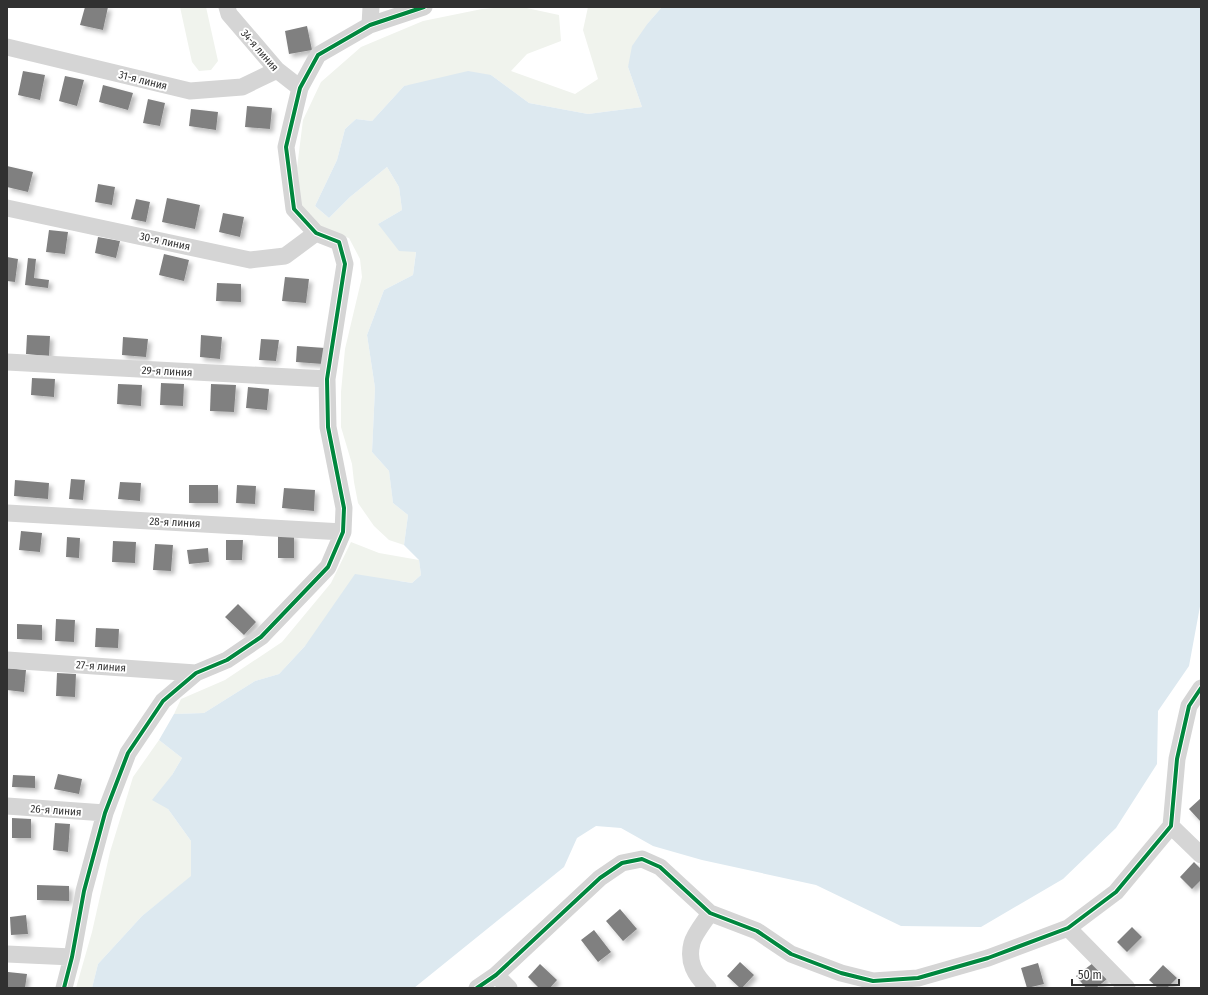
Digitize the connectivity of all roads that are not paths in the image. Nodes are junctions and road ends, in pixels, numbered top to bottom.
1 (228, 7) edge
2 (371, 7) edge
3 (424, 7) edge
4 (370, 25) junction
5 (7, 47) edge
6 (277, 70) junction
7 (300, 88) junction
8 (7, 208) edge
9 (316, 233) junction
10 (7, 362) edge
11 (327, 379) junction
12 (7, 512) edge
13 (343, 532) junction
14 (7, 660) edge
15 (196, 673) junction
16 (1201, 688) edge
17 (7, 806) edge
18 (105, 813) junction
19 (1171, 826) junction
20 (1201, 855) edge
21 (710, 913) junction
22 (1068, 928) junction
23 (7, 954) edge
24 (72, 957) junction
25 (496, 975) junction
26 (921, 983) edge
27 (64, 988) edge
28 (477, 988) edge
29 (509, 988) edge
30 (708, 988) edge
31 (1127, 988) edge

1 - 6 street, 34-я линия
2 - 4 street
3 - 4 street
4 - 7 street
5 - 6 street, 31-я линия
6 - 7 street, 34-я линия
7 - 9 street
8 - 9 street, 30-я линия
9 - 11 street
10 - 11 street, 29-я линия
11 - 13 street
12 - 13 street, 28-я линия
13 - 15 street
14 - 15 street, 27-я линия
15 - 18 street
16 - 19 street
17 - 18 street, 26-я линия
18 - 24 street
19 - 20 street
19 - 22 street
21 - 25 street
21 - 26 street
21 - 30 street
22 - 26 street
22 - 31 street
23 - 24 street
24 - 27 street
25 - 28 street
25 - 29 street

